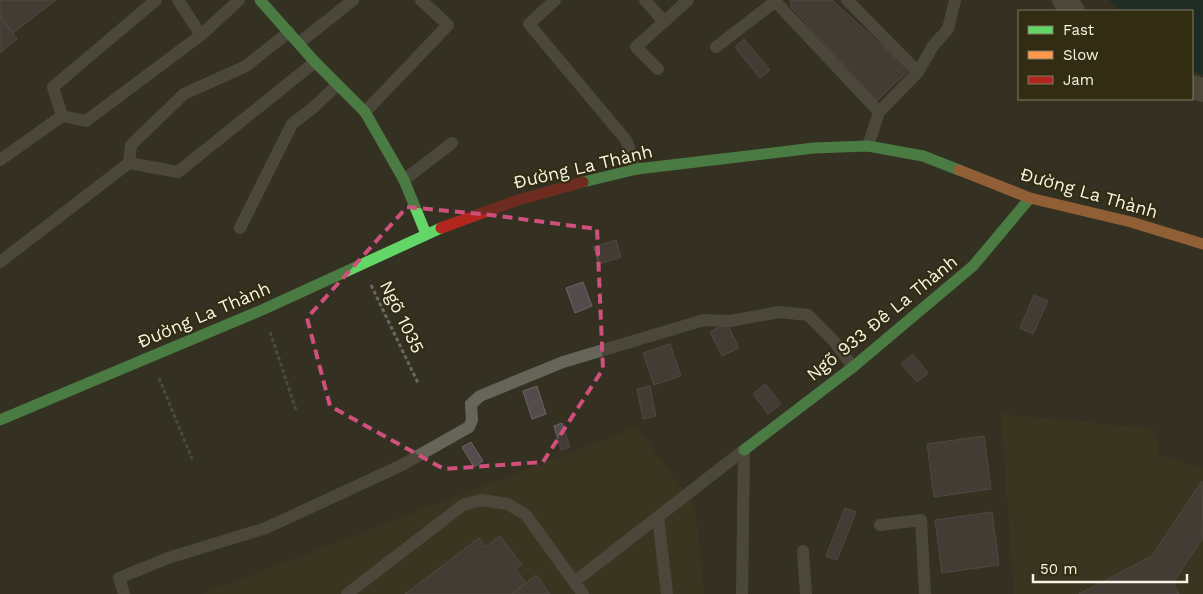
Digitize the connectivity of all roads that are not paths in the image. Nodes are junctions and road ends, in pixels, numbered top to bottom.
1 (156, 0) edge
2 (178, 0) edge
3 (239, 0) edge
4 (260, 0) edge
5 (353, 0) edge
6 (421, 0) edge
7 (555, 0) edge
8 (645, 0) edge
9 (688, 0) edge
10 (847, 0) edge
11 (955, 0) edge
12 (1064, 0) edge
13 (776, 1) edge
14 (1072, 10) edge
15 (664, 22) junction
16 (289, 32) junction
17 (201, 35) junction
18 (299, 43) junction
19 (716, 47) dead end
20 (315, 62) junction
21 (658, 69) dead end
22 (918, 72) junction
23 (337, 84) junction
24 (365, 112) junction
25 (878, 112) junction
26 (62, 116) junction
27 (452, 143) dead end
28 (868, 146) junction
29 (0, 160) edge
30 (129, 162) junction
31 (637, 169) junction
32 (404, 180) junction
33 (1030, 198) junction
34 (240, 228) dead end
35 (426, 234) junction
36 (1203, 244) edge
37 (0, 262) edge
38 (853, 367) junction
39 (0, 420) edge
40 (744, 450) junction
41 (658, 516) junction
42 (880, 526) dead end
43 (802, 551) dead end
44 (574, 582) junction
45 (124, 594) edge
46 (347, 594) edge
47 (583, 594) edge
48 (667, 594) edge
49 (742, 594) edge
50 (806, 594) edge
51 (925, 594) edge

1 - 26 lane
2 - 17 lane
3 - 17 lane
4 - 16 main road
5 - 18 lane
6 - 24 lane
7 - 31 lane
8 - 15 lane
9 - 15 lane
10 - 22 lane
11 - 22 lane
12 - 14 street
13 - 19 lane
13 - 25 lane
15 - 21 lane
16 - 18 main road
16 - 30 lane
17 - 26 lane
18 - 20 main road
20 - 23 main road
20 - 30 lane
22 - 25 lane
23 - 24 main road
23 - 34 lane
24 - 32 main road
25 - 28 lane
26 - 29 lane
27 - 32 lane
28 - 31 main road, Đường La Thành
28 - 33 main road, Đường La Thành
30 - 37 lane
31 - 35 main road, Đường La Thành
32 - 35 main road
33 - 36 main road, Đường La Thành
33 - 38 main road, Ngõ 933 Đê La Thành
35 - 39 main road, Đường La Thành
38 - 40 main road, Ngõ 933 Đê La Thành
38 - 45 lane
40 - 41 lane
40 - 49 lane
41 - 44 lane
41 - 48 lane
42 - 51 lane
43 - 50 lane
44 - 46 lane
44 - 47 lane

